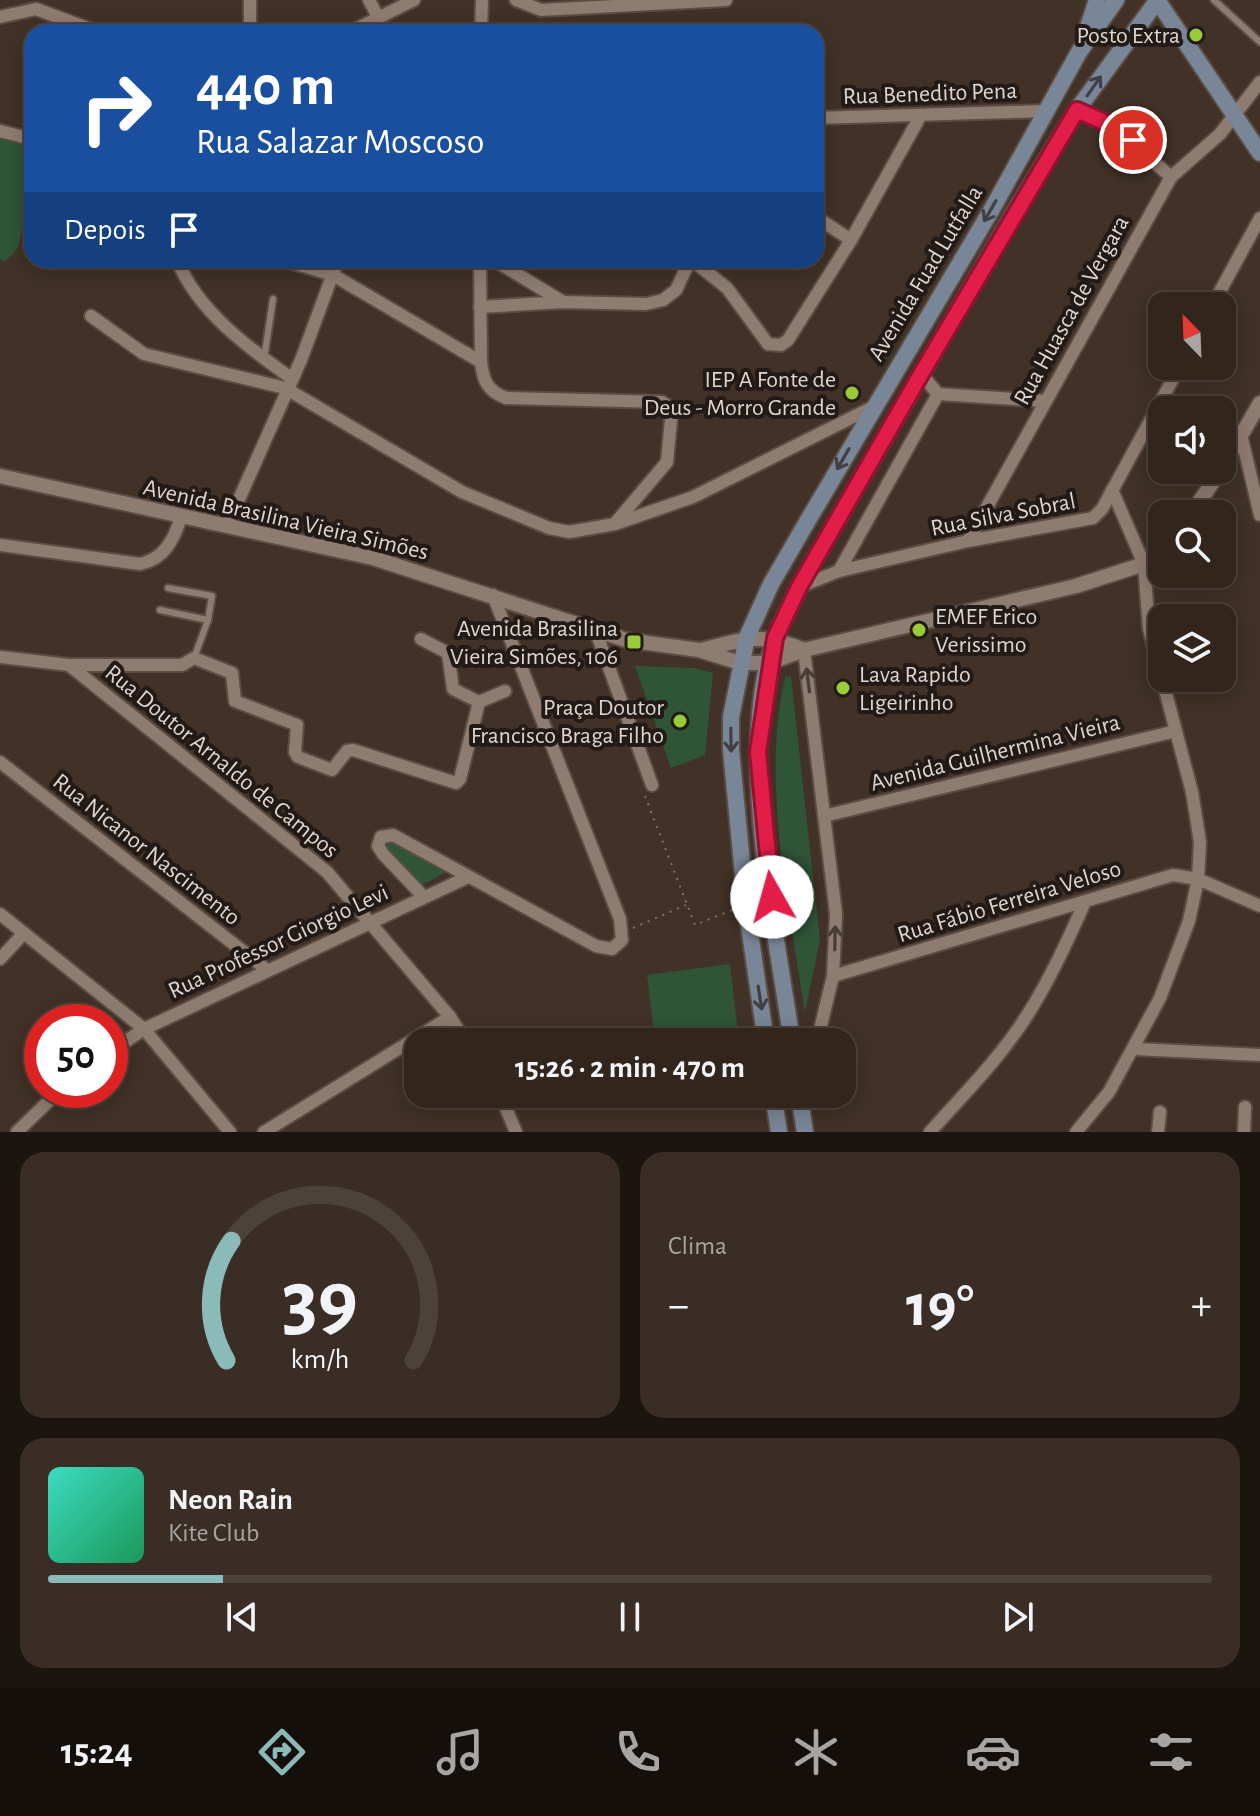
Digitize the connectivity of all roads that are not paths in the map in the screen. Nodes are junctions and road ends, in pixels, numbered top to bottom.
1 (48, 0) edge
2 (250, 0) edge
3 (369, 0) edge
4 (414, 0) edge
5 (482, 0) edge
6 (516, 0) edge
7 (726, 0) edge
8 (1116, 0) edge
9 (1157, 0) edge
10 (1214, 0) edge
11 (666, 2) edge
12 (1095, 3) edge
13 (596, 4) edge
14 (36, 9) junction
15 (0, 17) edge
16 (378, 17) junction
17 (76, 24) edge
18 (250, 24) edge
19 (365, 24) edge
20 (481, 24) edge
21 (1260, 42) edge
22 (1079, 52) junction
23 (1260, 82) edge
24 (1077, 110) junction
25 (1045, 111) junction
26 (921, 115) junction
27 (1235, 117) junction
28 (824, 118) edge
29 (0, 131) edge
30 (24, 137) edge
31 (1260, 153) edge
32 (1012, 172) junction
33 (1171, 177) junction
34 (1028, 190) junction
35 (1260, 218) edge
36 (824, 222) edge
37 (851, 240) junction
38 (181, 268) edge
39 (310, 268) edge
40 (335, 268) edge
41 (480, 268) edge
42 (507, 268) edge
43 (687, 268) edge
44 (701, 268) edge
45 (333, 275) junction
46 (1220, 292) edge
47 (273, 299) dead end
48 (563, 302) junction
49 (480, 307) junction
50 (91, 316) dead end
51 (264, 359) junction
52 (481, 362) junction
53 (921, 374) junction
54 (1172, 380) edge
55 (288, 383) junction
56 (938, 394) junction
57 (1045, 401) junction
58 (1260, 403) edge
59 (873, 407) junction
60 (1242, 439) junction
61 (1236, 448) edge
62 (0, 476) edge
63 (1112, 490) junction
64 (1260, 515) edge
65 (181, 517) junction
66 (228, 524) junction
67 (615, 524) junction
68 (968, 541) junction
69 (0, 545) edge
70 (1148, 562) edge
71 (1144, 564) junction
72 (839, 571) junction
73 (799, 587) junction
74 (168, 588) dead end
75 (493, 595) junction
76 (160, 610) dead end
77 (208, 620) junction
78 (596, 632) junction
79 (747, 637) junction
80 (775, 638) junction
81 (421, 639) dead end
82 (699, 650) junction
83 (804, 650) junction
84 (0, 657) edge
85 (194, 658) junction
86 (740, 663) junction
87 (769, 663) junction
88 (69, 665) junction
89 (505, 691) dead end
90 (479, 702) junction
91 (1176, 731) junction
92 (0, 762) edge
93 (652, 785) road end
94 (824, 816) junction
95 (468, 877) junction
96 (1198, 879) junction
97 (423, 896) junction
98 (1084, 904) junction
99 (1260, 906) edge
100 (0, 914) edge
101 (368, 924) junction
102 (24, 933) junction
103 (0, 959) edge
104 (267, 970) junction
105 (833, 976) junction
106 (450, 1017) junction
107 (457, 1028) edge
108 (764, 1028) edge
109 (790, 1028) edge
110 (820, 1028) edge
111 (144, 1029) junction
112 (128, 1040) edge
113 (1135, 1049) junction
114 (1260, 1055) edge
115 (1245, 1107) dead end
116 (42, 1108) edge
117 (506, 1108) edge
118 (775, 1108) edge
119 (801, 1108) edge
120 (1160, 1112) dead end
121 (17, 1132) edge
122 (230, 1132) edge
123 (264, 1132) edge
124 (516, 1132) edge
125 (779, 1132) edge
126 (805, 1132) edge
127 (930, 1132) edge
128 (1076, 1132) edge
129 (1158, 1132) edge
130 (1244, 1132) edge

1 - 14 street
2 - 18 street
3 - 16 street
4 - 16 street
5 - 20 street
6 - 13 street
7 - 11 street
8 - 22 main road, Avenida Fuad Lutfalla
24 -> 9 main road, Avenida Fuad Lutfalla
9 - 27 main road
10 - 21 lane
11 - 13 street
12 - 22 main road
14 - 15 street
14 - 17 street
16 - 19 street
22 - 25 main road, Avenida Fuad Lutfalla
23 - 27 street, Rua Huasca de Vergara
24 - 33 street
24 - 34 main road, Avenida Fuad Lutfalla
25 - 26 street, Rua Benedito Pena
25 - 32 main road, Avenida Fuad Lutfalla
26 - 28 street, Rua Benedito Pena
26 - 37 street
27 - 31 main road
27 - 33 street, Rua Huasca de Vergara
29 - 30 street
32 - 34 main road
32 -> 59 main road, Avenida Fuad Lutfalla
33 - 57 street, Rua Huasca de Vergara
34 - 53 main road, Avenida Fuad Lutfalla
35 - 46 street
36 - 37 street
37 - 44 street
38 - 51 street
39 - 45 street
40 - 45 street
41 - 49 street
42 - 48 street
43 - 48 street
45 - 52 street
45 - 55 street
47 - 51 lane
48 - 49 street
49 - 52 street
50 - 55 street
51 - 55 street
52 - 67 street
53 - 56 street, Avenida Fuad Lutfalla
53 - 73 main road, Avenida Fuad Lutfalla
54 - 63 street, Rua Silva Sobral
55 - 66 street
55 - 67 street
56 - 57 street
56 - 72 street
57 - 68 street, Rua Huasca de Vergara
58 - 60 street
59 - 67 street
59 -> 79 main road, Avenida Fuad Lutfalla
60 - 61 street
60 - 64 street
62 - 65 street, Avenida Brasilina Vieira Simões
63 - 68 street, Rua Silva Sobral
63 - 71 street
65 - 66 street, Avenida Brasilina Vieira Simões
65 - 69 street
66 - 75 street, Avenida Brasilina Vieira Simões
68 - 72 street, Rua Silva Sobral
70 - 71 street
71 - 83 street
71 - 91 street
72 - 73 street, Rua Silva Sobral
73 - 80 main road, Avenida Fuad Lutfalla
74 - 77 lane
75 - 78 street, Avenida Brasilina Vieira Simões
75 - 95 street
76 - 77 lane
77 - 85 lane
78 - 82 street, Avenida Brasilina Vieira Simões
78 - 93 street
79 - 80 street, Avenida Brasilina Vieira Simões
79 - 82 street, Avenida Brasilina Vieira Simões
79 - 86 main road, Avenida Fuad Lutfalla
80 - 83 street, Avenida Brasilina Vieira Simões
80 - 87 main road, Avenida Fuad Lutfalla
81 - 90 street
82 - 86 street, Avenida Brasilina Vieira Simões
83 - 87 street, Avenida Brasilina Vieira Simões
94 -> 83 street
84 - 88 street
85 - 88 street
85 - 90 street
86 - 87 street, Avenida Brasilina Vieira Simões
86 -> 108 main road, Avenida Fuad Lutfalla
87 - 109 main road, Avenida Fuad Lutfalla
88 - 101 street, Rua Doutor Arnaldo de Campos
89 - 90 street
91 - 94 street, Avenida Guilhermina Vieira
91 - 96 street
92 - 104 street, Rua Nicanor Nascimento
105 -> 94 street
95 - 97 street, Rua Professor Giorgio Levi
95 - 97 street
96 - 98 street, Rua Fábio Ferreira Veloso
96 - 99 street
96 - 113 street
97 - 101 street, Rua Professor Giorgio Levi
98 - 105 street, Rua Fábio Ferreira Veloso
98 - 127 street
100 - 102 street
101 - 104 street, Rua Professor Giorgio Levi
101 - 106 street, Rua Doutor Arnaldo de Campos
102 - 103 street
102 - 111 street
104 - 111 street, Rua Professor Giorgio Levi
105 - 110 street
106 - 107 street, Rua Doutor Arnaldo de Campos
106 - 123 street
111 - 112 street, Rua Professor Giorgio Levi
111 - 122 street
113 - 114 street
113 - 128 street
115 - 130 street
116 - 121 street
117 - 124 street
118 - 125 main road
119 - 126 main road
120 - 129 street

